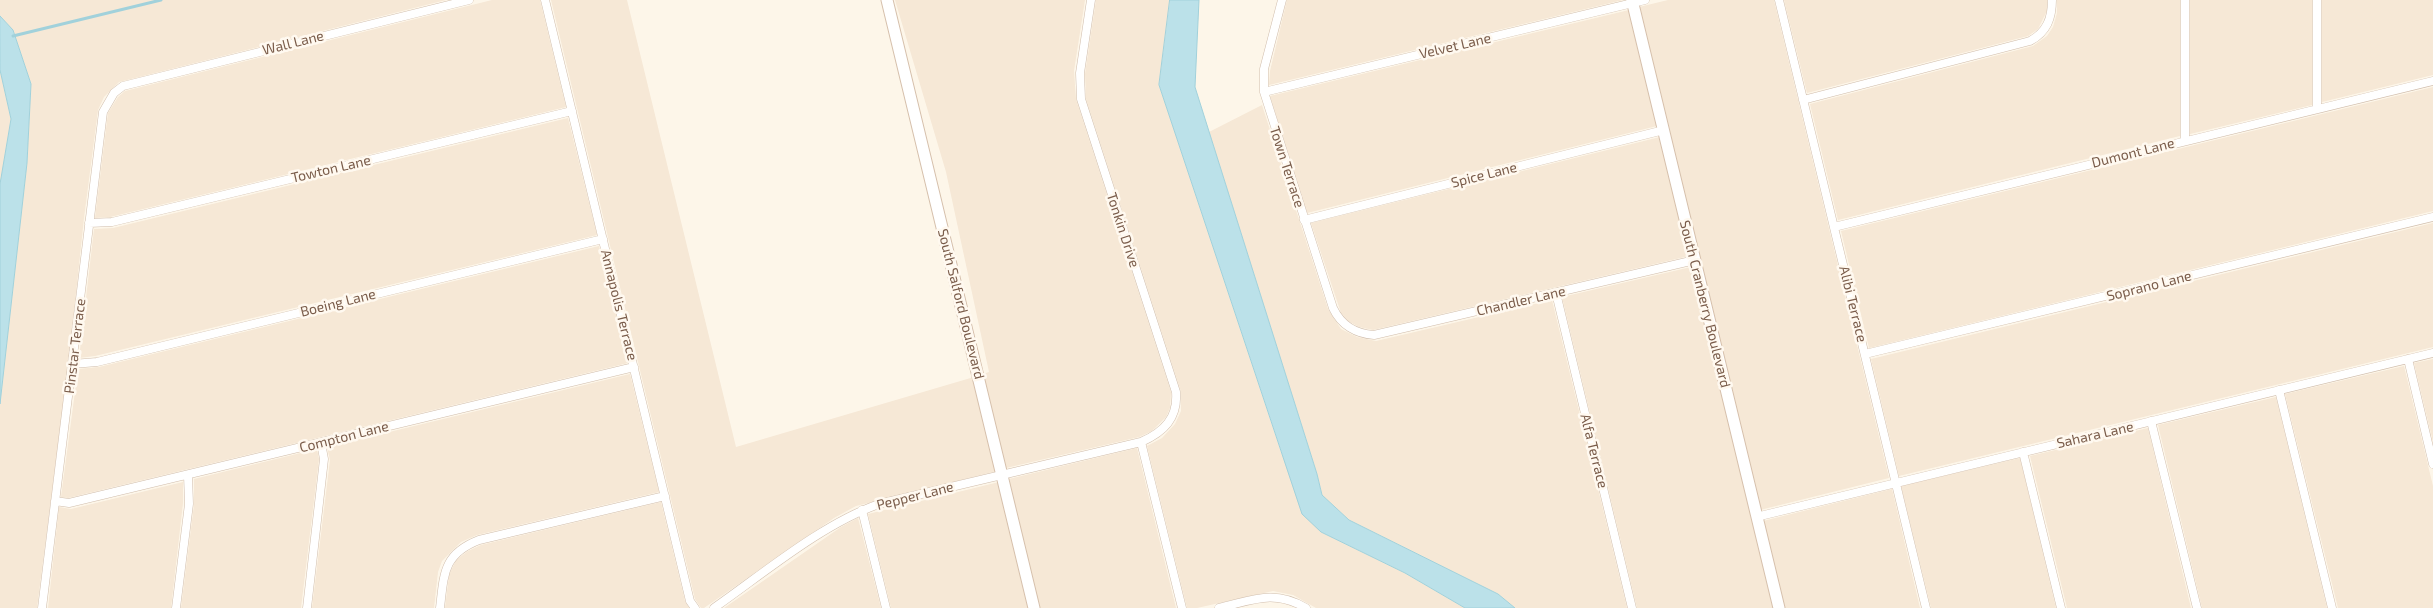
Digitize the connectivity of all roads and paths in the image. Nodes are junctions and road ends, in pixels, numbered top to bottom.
1 (469, 0) edge
2 (546, 0) edge
3 (887, 0) edge
4 (1091, 0) edge
5 (1282, 0) edge
6 (1646, 0) edge
7 (1779, 0) edge
8 (2052, 0) edge
9 (2185, 0) edge
10 (2317, 0) edge
11 (1632, 2) edge
12 (2433, 81) edge
13 (119, 89) joint
14 (1264, 92) junction
15 (1803, 100) junction
16 (2317, 109) junction
17 (572, 111) junction
18 (1664, 130) junction
19 (2186, 140) junction
20 (2433, 217) edge
21 (1304, 220) junction
22 (89, 223) junction
23 (1834, 227) junction
24 (603, 239) junction
25 (1695, 260) junction
26 (1556, 293) junction
27 (1348, 327) joint
28 (2433, 353) edge
29 (1865, 354) junction
30 (2408, 359) junction
31 (73, 364) junction
32 (634, 367) junction
33 (2279, 390) junction
34 (2151, 421) junction
35 (1141, 442) junction
36 (321, 443) junction
37 (2023, 452) junction
38 (2433, 464) edge
39 (188, 475) junction
40 (1003, 475) junction
41 (1895, 482) junction
42 (665, 496) junction
43 (55, 501) junction
44 (862, 510) junction
45 (1756, 517) junction
46 (42, 608) edge
47 (176, 608) edge
48 (307, 608) edge
49 (440, 608) edge
50 (695, 608) edge
51 (714, 608) edge
52 (886, 608) edge
53 (1034, 608) edge
54 (1182, 608) edge
55 (1219, 608) edge
56 (1306, 608) edge
57 (1632, 608) edge
58 (1779, 608) edge
59 (1926, 608) edge
60 (2061, 608) edge
61 (2197, 608) edge
62 (2332, 608) edge

1 - 13 street, Wall Lane
2 - 17 street, Annapolis Terrace
3 - 40 street, South Salford Boulevard
4 - 35 street, Tonkin Drive
5 - 14 street, Town Terrace
6 - 11 street, Velvet Lane
7 - 15 street, Alibi Terrace
8 - 15 street
9 - 19 street
10 - 16 street
11 - 14 street, Velvet Lane
11 - 18 street, South Cranberry Boulevard
12 - 16 street, Dumont Lane
13 - 22 street, Pinstar Terrace
14 - 21 street, Town Terrace
15 - 23 street, Alibi Terrace
16 - 19 street, Dumont Lane
17 - 22 street, Towton Lane
17 - 24 street, Annapolis Terrace
18 - 21 street, Spice Lane
18 - 25 street, South Cranberry Boulevard
19 - 23 street, Dumont Lane
20 - 29 street, Soprano Lane
21 - 27 street, Town Terrace
22 - 31 street, Pinstar Terrace
23 - 29 street, Alibi Terrace
24 - 31 street, Boeing Lane
24 - 32 street, Annapolis Terrace
25 - 26 street, Chandler Lane
25 - 45 street, South Cranberry Boulevard
26 - 27 street, Chandler Lane
26 - 57 street, Alfa Terrace
28 - 30 street, Sahara Lane
29 - 41 street, Alibi Terrace
30 - 33 street, Sahara Lane
30 - 38 street
31 - 43 street, Pinstar Terrace
32 - 36 street, Compton Lane
32 - 42 street, Annapolis Terrace
33 - 34 street, Sahara Lane
33 - 62 street
34 - 37 street, Sahara Lane
34 - 61 street
35 - 40 street, Pepper Lane
35 - 54 street
36 - 39 street, Compton Lane
36 - 48 street
37 - 41 street, Sahara Lane
37 - 60 street
39 - 43 street, Compton Lane
39 - 47 street
40 - 44 street, Pepper Lane
40 - 53 street, South Salford Boulevard
41 - 45 street, Sahara Lane
41 - 59 street, Alibi Terrace
42 - 49 street
42 - 50 street, Annapolis Terrace
43 - 46 street, Pinstar Terrace
44 - 51 street, Pepper Lane
44 - 52 street
45 - 58 street, South Cranberry Boulevard
55 - 56 street

